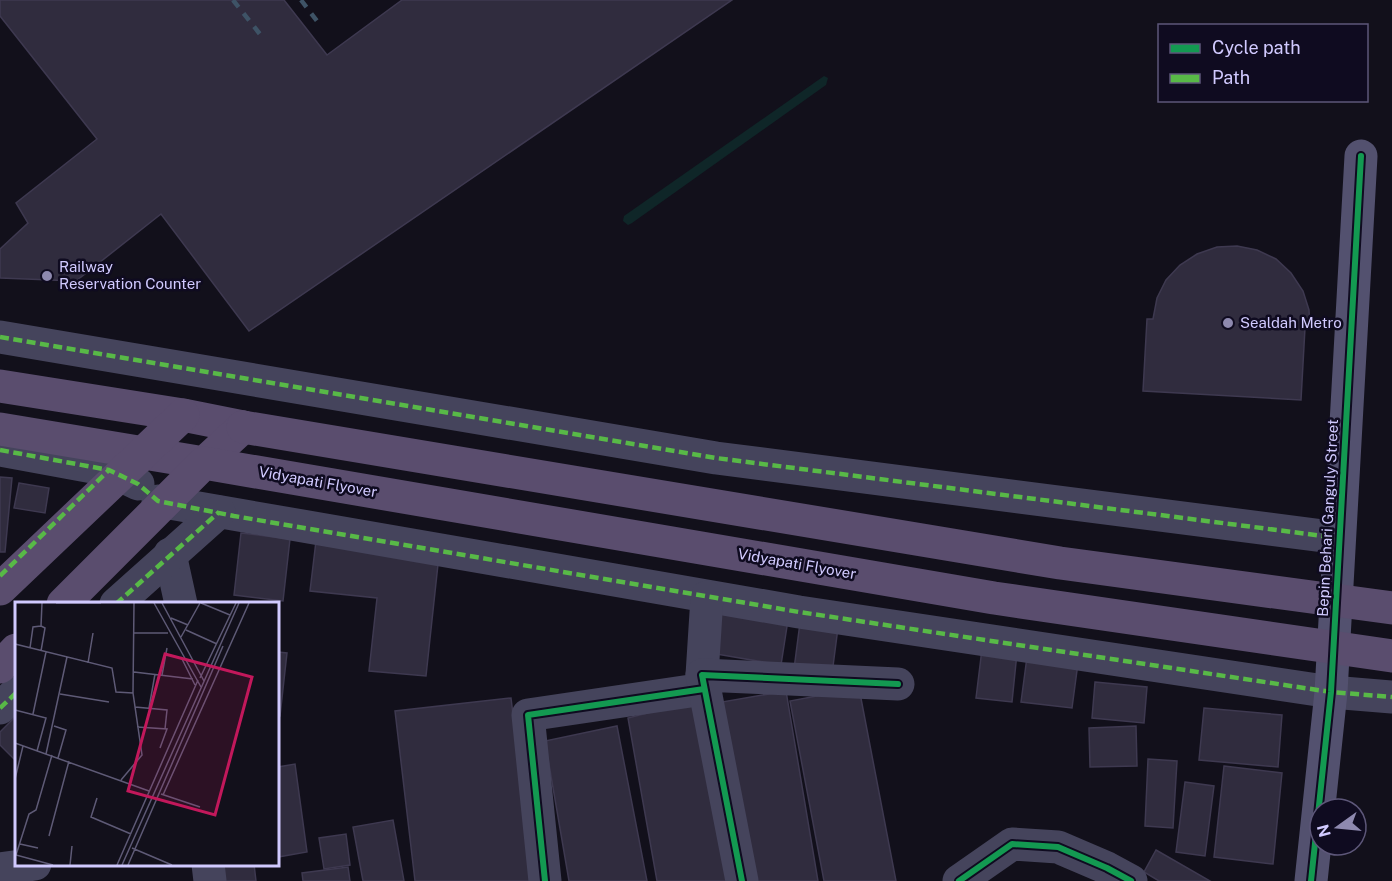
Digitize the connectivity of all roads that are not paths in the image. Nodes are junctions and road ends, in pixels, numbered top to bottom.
1 (1361, 156) dead end
2 (0, 337) edge
3 (0, 386) edge
4 (183, 415) junction
5 (243, 427) junction
6 (0, 429) edge
7 (0, 450) edge
8 (204, 463) junction
9 (137, 477) junction
10 (219, 512) junction
11 (1339, 538) junction
12 (170, 554) junction
13 (0, 576) edge
14 (0, 589) edge
15 (707, 597) junction
16 (64, 602) edge
17 (117, 602) edge
18 (182, 602) edge
19 (1392, 608) edge
20 (15, 651) edge
21 (1392, 656) edge
22 (0, 667) edge
23 (703, 682) junction
24 (898, 684) dead end
25 (1331, 692) junction
26 (15, 694) edge
27 (1392, 697) edge
28 (0, 708) edge
29 (21, 866) edge
30 (208, 866) edge
31 (0, 869) edge
32 (210, 881) edge
33 (545, 881) edge
34 (742, 881) edge
35 (958, 881) edge
36 (1131, 881) edge
37 (1311, 881) edge

1 - 11 street, Bepin Behari Ganguly Street
2 - 11 street
3 - 4 main road
4 - 5 main road
4 - 9 main road, bridge
5 - 8 main road
5 - 19 main road, bridge
6 - 9 main road, Vidyapati Flyover
7 - 9 street
8 - 9 main road, Vidyapati Flyover
8 - 16 main road, bridge
8 - 21 main road, Vidyapati Flyover, bridge
9 - 10 street
9 - 13 street
9 - 14 main road, bridge
10 - 12 street
10 - 15 street
11 - 25 street, Bepin Behari Ganguly Street
12 - 17 street
12 - 18 street
15 - 23 street
15 - 25 street
20 - 22 main road
23 - 24 street
23 - 33 street
23 - 34 street
25 - 27 street
25 - 37 street, Bepin Behari Ganguly Street
26 - 28 street
29 - 31 street
30 - 32 street
35 - 36 street

